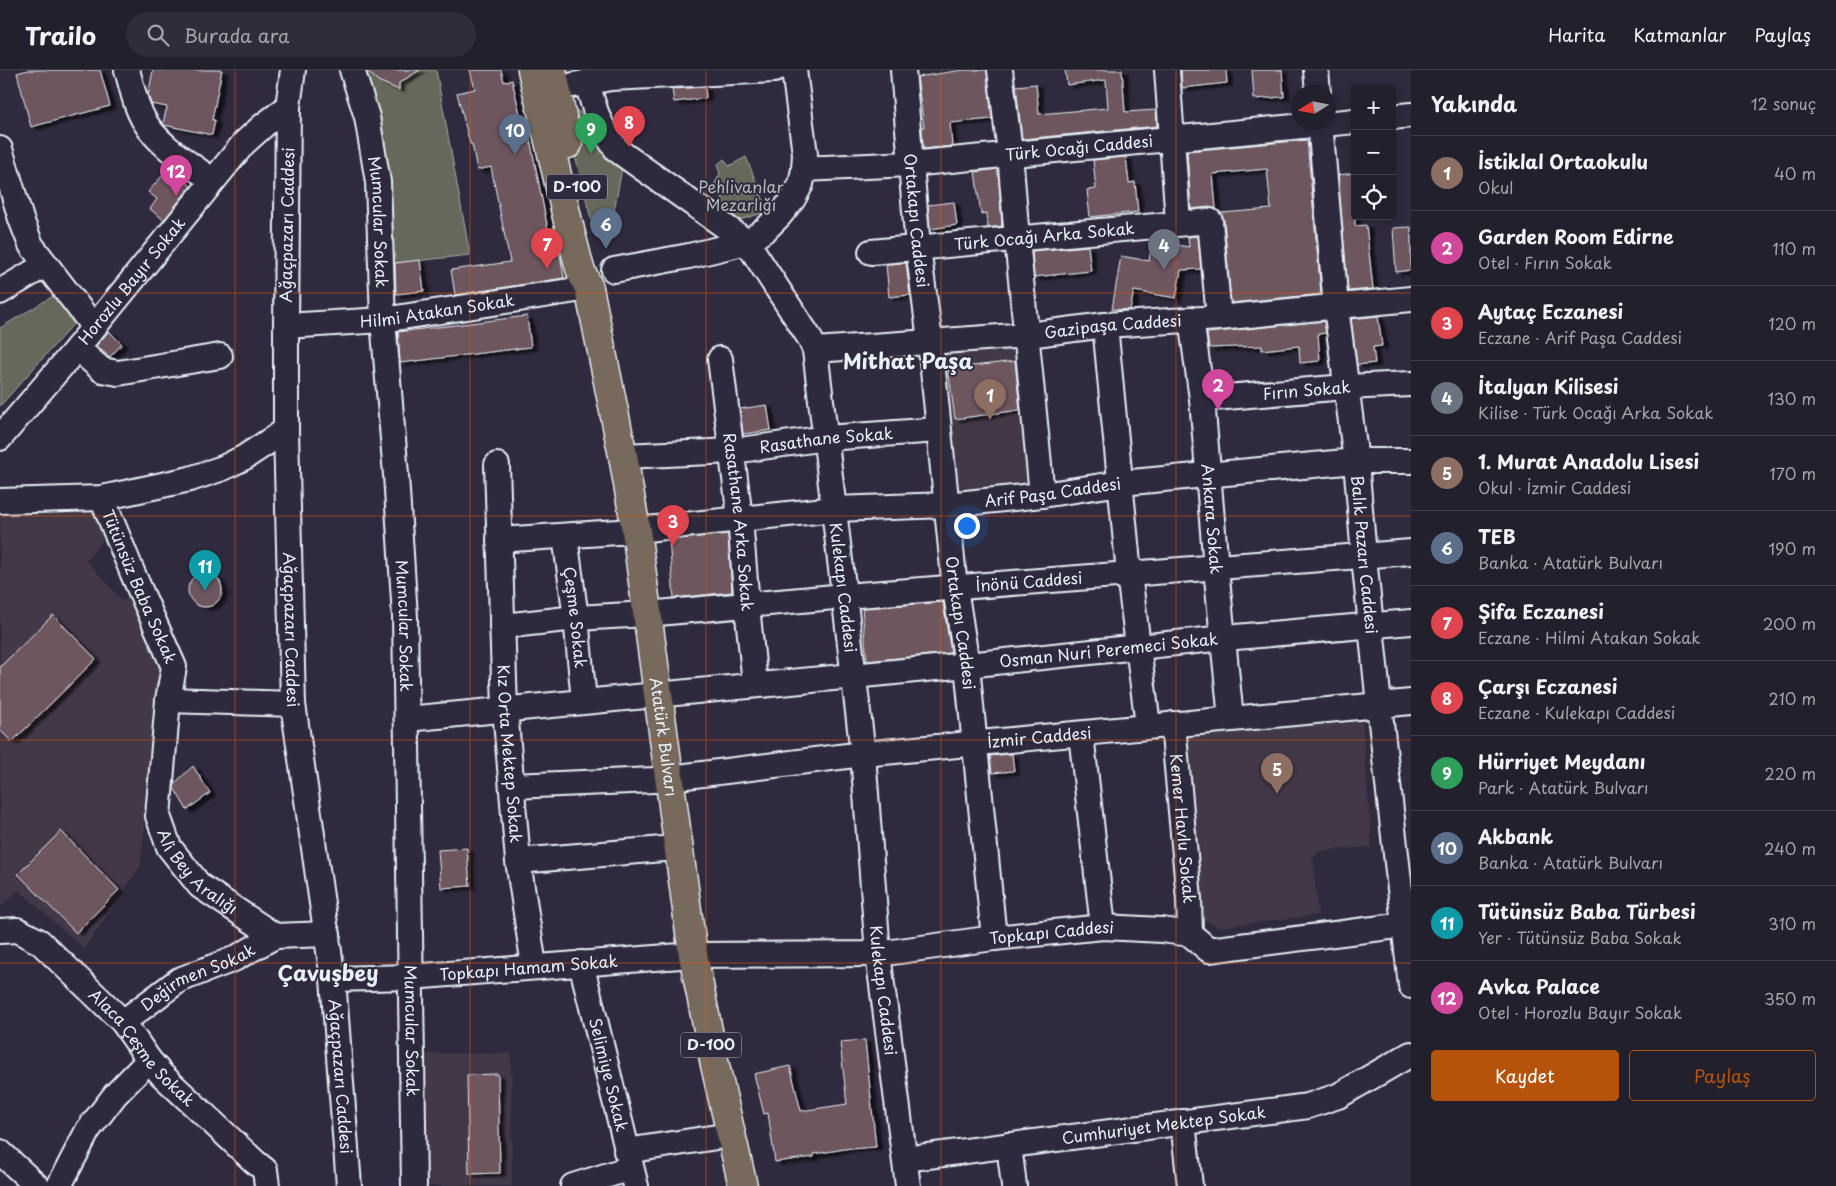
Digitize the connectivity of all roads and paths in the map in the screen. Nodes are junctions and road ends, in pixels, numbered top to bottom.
1 (127, 70) edge
2 (292, 70) edge
3 (352, 70) edge
4 (774, 70) edge
5 (794, 70) edge
6 (902, 70) edge
7 (1000, 70) edge
8 (1168, 70) edge
9 (1316, 70) edge
10 (544, 80) edge
11 (587, 82) junction
12 (1317, 85) edge
13 (288, 107) junction
14 (1411, 115) edge
15 (1396, 117) edge
16 (1351, 121) edge
17 (1336, 122) edge
18 (1291, 126) edge
19 (1321, 130) edge
20 (1172, 138) junction
21 (1010, 153) junction
22 (2, 160) edge
23 (910, 164) junction
24 (804, 169) junction
25 (212, 180) junction
26 (1178, 222) junction
27 (1017, 239) junction
28 (747, 242) junction
29 (918, 247) junction
30 (871, 252) dead end
31 (45, 266) junction
32 (614, 270) dead end
33 (589, 288) junction
34 (0, 292) edge
35 (1411, 299) edge
36 (1336, 307) junction
37 (1218, 318) junction
38 (383, 320) junction
39 (1190, 320) junction
40 (1104, 324) junction
41 (94, 326) junction
42 (286, 326) junction
43 (1028, 335) junction
44 (930, 342) junction
45 (78, 348) junction
46 (815, 350) junction
47 (220, 356) dead end
48 (720, 359) dead end
49 (1411, 384) edge
50 (1346, 387) junction
51 (1202, 399) junction
52 (286, 430) junction
53 (938, 430) junction
54 (0, 438) edge
55 (826, 438) junction
56 (733, 451) junction
57 (623, 456) junction
58 (1356, 461) junction
59 (1411, 461) edge
60 (497, 465) dead end
61 (1208, 474) junction
62 (1121, 483) junction
63 (1042, 495) junction
64 (102, 498) junction
65 (0, 501) edge
66 (947, 505) junction
67 (835, 509) junction
68 (740, 518) junction
69 (636, 530) junction
70 (565, 536) junction
71 (499, 540) junction
72 (1411, 552) edge
73 (1364, 557) junction
74 (1216, 568) junction
75 (1130, 574) junction
76 (955, 588) junction
77 (845, 596) junction
78 (747, 606) junction
79 (647, 614) junction
80 (576, 618) junction
81 (1411, 622) edge
82 (502, 626) junction
83 (1371, 626) junction
84 (1224, 638) junction
85 (1138, 648) junction
86 (967, 666) junction
87 (854, 675) junction
88 (755, 684) junction
89 (658, 694) junction
90 (168, 700) junction
91 (584, 701) junction
92 (1411, 702) edge
93 (293, 704) junction
94 (1379, 705) junction
95 (505, 708) junction
96 (407, 719) junction
97 (1231, 719) junction
98 (1173, 724) junction
99 (1148, 726) junction
100 (1081, 734) junction
101 (974, 743) junction
102 (863, 754) junction
103 (669, 778) junction
104 (512, 786) junction
105 (678, 849) junction
106 (518, 861) junction
107 (1406, 911) edge
108 (1103, 927) junction
109 (0, 930) edge
110 (328, 934) junction
111 (1190, 934) junction
112 (275, 936) junction
113 (994, 938) junction
114 (878, 954) junction
115 (694, 955) junction
116 (580, 964) junction
117 (534, 966) junction
118 (411, 977) junction
119 (333, 979) junction
120 (1411, 986) edge
121 (124, 1022) junction
122 (1411, 1054) edge
123 (149, 1060) junction
124 (1183, 1122) junction
125 (730, 1134) junction
126 (1009, 1145) junction
127 (0, 1152) edge
128 (905, 1159) junction
129 (631, 1168) edge
130 (37, 1186) edge
131 (59, 1186) edge
132 (267, 1186) edge
133 (349, 1186) edge
134 (414, 1186) edge
135 (573, 1186) edge
136 (743, 1186) edge
137 (908, 1186) edge
138 (1014, 1186) edge
139 (1190, 1186) edge

1 - 25 street
2 - 13 street, Ağaçpazarı Caddesi
3 - 38 street, Mumcular Sokak
4 - 11 street
5 - 24 street
6 - 23 street, Ortakapı Caddesi
7 - 21 street
8 - 20 street
9 - 12 street
10 - 11 street
10 - 33 main road, Atatürk Bulvarı / D-100
11 - 28 street, Kulekapı Caddesi
13 - 25 street, Horozlu Bayır Sokak
13 - 42 street, Ağaçpazarı Caddesi
14 - 15 street
16 - 17 street, Türk Ocağı Caddesi
18 - 20 street, Türk Ocağı Caddesi
19 - 36 street, Balık Pazarı Caddesi
20 - 21 street, Türk Ocağı Caddesi
20 - 26 street
21 - 23 street, Türk Ocağı Caddesi
21 - 27 street
22 - 31 street
23 - 24 street, Türk Ocağı Caddesi
23 - 29 street, Ortakapı Caddesi
24 - 28 street
25 - 41 street, Horozlu Bayır Sokak
26 - 27 street, Türk Ocağı Arka Sokak
26 - 37 street, Türk Ocağı Arka Sokak
27 - 29 street, Türk Ocağı Arka Sokak
27 - 43 street
28 - 32 street
28 - 46 street, Kulekapı Caddesi
29 - 30 street, Türk Ocağı Arka Sokak
29 - 44 street, Ortakapı Caddesi
31 - 34 street
31 - 41 street
33 - 38 street, Hilmi Atakan Sokak
33 - 57 main road, Atatürk Bulvarı / D-100
35 - 36 street, Gazipaşa Caddesi
36 - 37 street, Gazipaşa Caddesi
36 - 50 street, Balık Pazarı Caddesi
37 - 39 street, Gazipaşa Caddesi
38 - 42 street, Hilmi Atakan Sokak
38 - 96 street, Mumcular Sokak
39 - 40 street, Gazipaşa Caddesi
39 - 51 street, Ankara Sokak
40 - 43 street, Gazipaşa Caddesi
40 - 62 street
41 - 45 street, Horozlu Bayır Sokak
42 - 52 street, Ağaçpazarı Caddesi
43 - 44 street, Gazipaşa Caddesi
43 - 63 street
44 - 46 street, Gazipaşa Caddesi
44 - 53 street, Ortakapı Caddesi
45 - 47 street
45 - 54 street, Horozlu Bayır Sokak
46 - 55 street, Kulekapı Caddesi
48 - 56 street, Rasathane Arka Sokak
49 - 50 street, Fırın Sokak
50 - 51 street, Fırın Sokak
50 - 58 street, Balık Pazarı Caddesi
51 - 61 street, Ankara Sokak
52 - 64 street
52 - 93 street, Ağaçpazarı Caddesi
53 - 55 street, Rasathane Sokak
53 - 66 street, Ortakapı Caddesi
55 - 56 street, Rasathane Sokak
55 - 67 street, Kulekapı Caddesi
56 - 57 street, Rasathane Sokak
56 - 68 street, Rasathane Arka Sokak
57 - 69 main road, Atatürk Bulvarı / D-100
58 - 59 street, Arif Paşa Caddesi
58 - 61 street, Arif Paşa Caddesi
58 - 73 street, Balık Pazarı Caddesi
60 - 71 street, Kız Orta Mektep Sokak
61 - 62 street, Arif Paşa Caddesi
61 - 74 street, Ankara Sokak
62 - 63 street, Arif Paşa Caddesi
62 - 75 street
63 - 66 street, Arif Paşa Caddesi
64 - 65 street
64 - 90 street, Tütünsüz Baba Sokak
66 - 67 street, Arif Paşa Caddesi
66 - 76 street, Ortakapı Caddesi
67 - 68 street, Arif Paşa Caddesi
67 - 77 street, Kulekapı Caddesi
68 - 69 street, Arif Paşa Caddesi
68 - 78 street, Rasathane Arka Sokak
69 - 70 street, Arif Paşa Caddesi
69 - 79 main road, Atatürk Bulvarı / D-100
70 - 71 street, Arif Paşa Caddesi
70 - 80 street, Çeşme Sokak
71 - 82 street, Kız Orta Mektep Sokak
72 - 73 street, İnönü Caddesi
73 - 74 street, İnönü Caddesi
73 - 83 street, Balık Pazarı Caddesi
74 - 75 street, İnönü Caddesi
74 - 84 street, Ankara Sokak
75 - 76 street, İnönü Caddesi
75 - 85 street
76 - 77 street, İnönü Caddesi
76 - 86 street, Ortakapı Caddesi
77 - 78 street, İnönü Caddesi
77 - 87 street, Kulekapı Caddesi
78 - 79 street, İnönü Caddesi
78 - 88 street, Rasathane Arka Sokak
79 - 80 street, İnönü Caddesi
79 - 89 main road, Atatürk Bulvarı / D-100
80 - 82 street, İnönü Caddesi
80 - 91 street, Çeşme Sokak
81 - 83 street, Osman Nuri Peremeci Sokak
82 - 95 street, Kız Orta Mektep Sokak
83 - 84 street, Osman Nuri Peremeci Sokak
83 - 94 street, Balık Pazarı Caddesi
84 - 85 street, Osman Nuri Peremeci Sokak
84 - 97 street, Ankara Sokak
85 - 86 street, Osman Nuri Peremeci Sokak
85 - 99 street
86 - 87 street, Osman Nuri Peremeci Sokak
86 - 101 street, Ortakapı Caddesi
87 - 88 street, Osman Nuri Peremeci Sokak
87 - 102 street, Kulekapı Caddesi
88 - 89 street, Osman Nuri Peremeci Sokak
89 - 91 street, Osman Nuri Peremeci Sokak
89 - 103 main road, Atatürk Bulvarı / D-100
90 - 93 street
90 - 112 street, Ali Bey Aralığı
91 - 95 street, Osman Nuri Peremeci Sokak
92 - 94 street, İzmir Caddesi
93 - 110 street, Ağaçpazarı Caddesi
94 - 97 street, İzmir Caddesi
94 - 107 street, Balık Pazarı Caddesi
95 - 96 street, Osman Nuri Peremeci Sokak
95 - 104 street, Kız Orta Mektep Sokak
96 - 118 street, Mumcular Sokak
97 - 98 street, İzmir Caddesi
98 - 99 street, İzmir Caddesi
98 - 111 street, Kemer Havlu Sokak
99 - 100 street, İzmir Caddesi
100 - 101 street, İzmir Caddesi
100 - 108 street
101 - 102 street, İzmir Caddesi
101 - 113 street, Ortakapı Caddesi
102 - 103 street, İzmir Caddesi
102 - 114 street, Kulekapı Caddesi
103 - 104 street, İzmir Caddesi
103 - 105 main road, Atatürk Bulvarı / D-100
104 - 106 street, Kız Orta Mektep Sokak
105 - 106 street
105 - 115 main road, Atatürk Bulvarı / D-100
106 - 117 street, Kız Orta Mektep Sokak
107 - 111 street
107 - 120 street, Balık Pazarı Caddesi
108 - 111 street, Topkapı Caddesi
108 - 113 street, Topkapı Caddesi
109 - 121 street, Alaca Çeşme Sokak
110 - 112 street
110 - 119 street, Ağaçpazarı Caddesi
112 - 121 street, Değirmen Sokak
113 - 114 street, Topkapı Caddesi
114 - 115 street, Topkapı Caddesi
114 - 128 street, Kulekapı Caddesi
115 - 116 street, Topkapı Hamam Sokak
115 - 125 main road, Atatürk Bulvarı / D-100
116 - 117 street, Topkapı Hamam Sokak
116 - 129 street, Selimiye Sokak
117 - 118 street, Topkapı Hamam Sokak
118 - 119 street, Topkapı Hamam Sokak
118 - 134 street, Mumcular Sokak
119 - 133 street, Ağaçpazarı Caddesi
121 - 123 street, Alaca Çeşme Sokak
122 - 124 street, Cumhuriyet Mektep Sokak
123 - 131 street
123 - 132 street, Alaca Çeşme Sokak
124 - 126 street, Cumhuriyet Mektep Sokak
124 - 139 street
125 - 129 street
125 - 136 main road, Atatürk Bulvarı / D-100
126 - 128 street, Cumhuriyet Mektep Sokak
126 - 138 street
127 - 130 street
128 - 137 street, Kulekapı Caddesi
129 - 135 street

